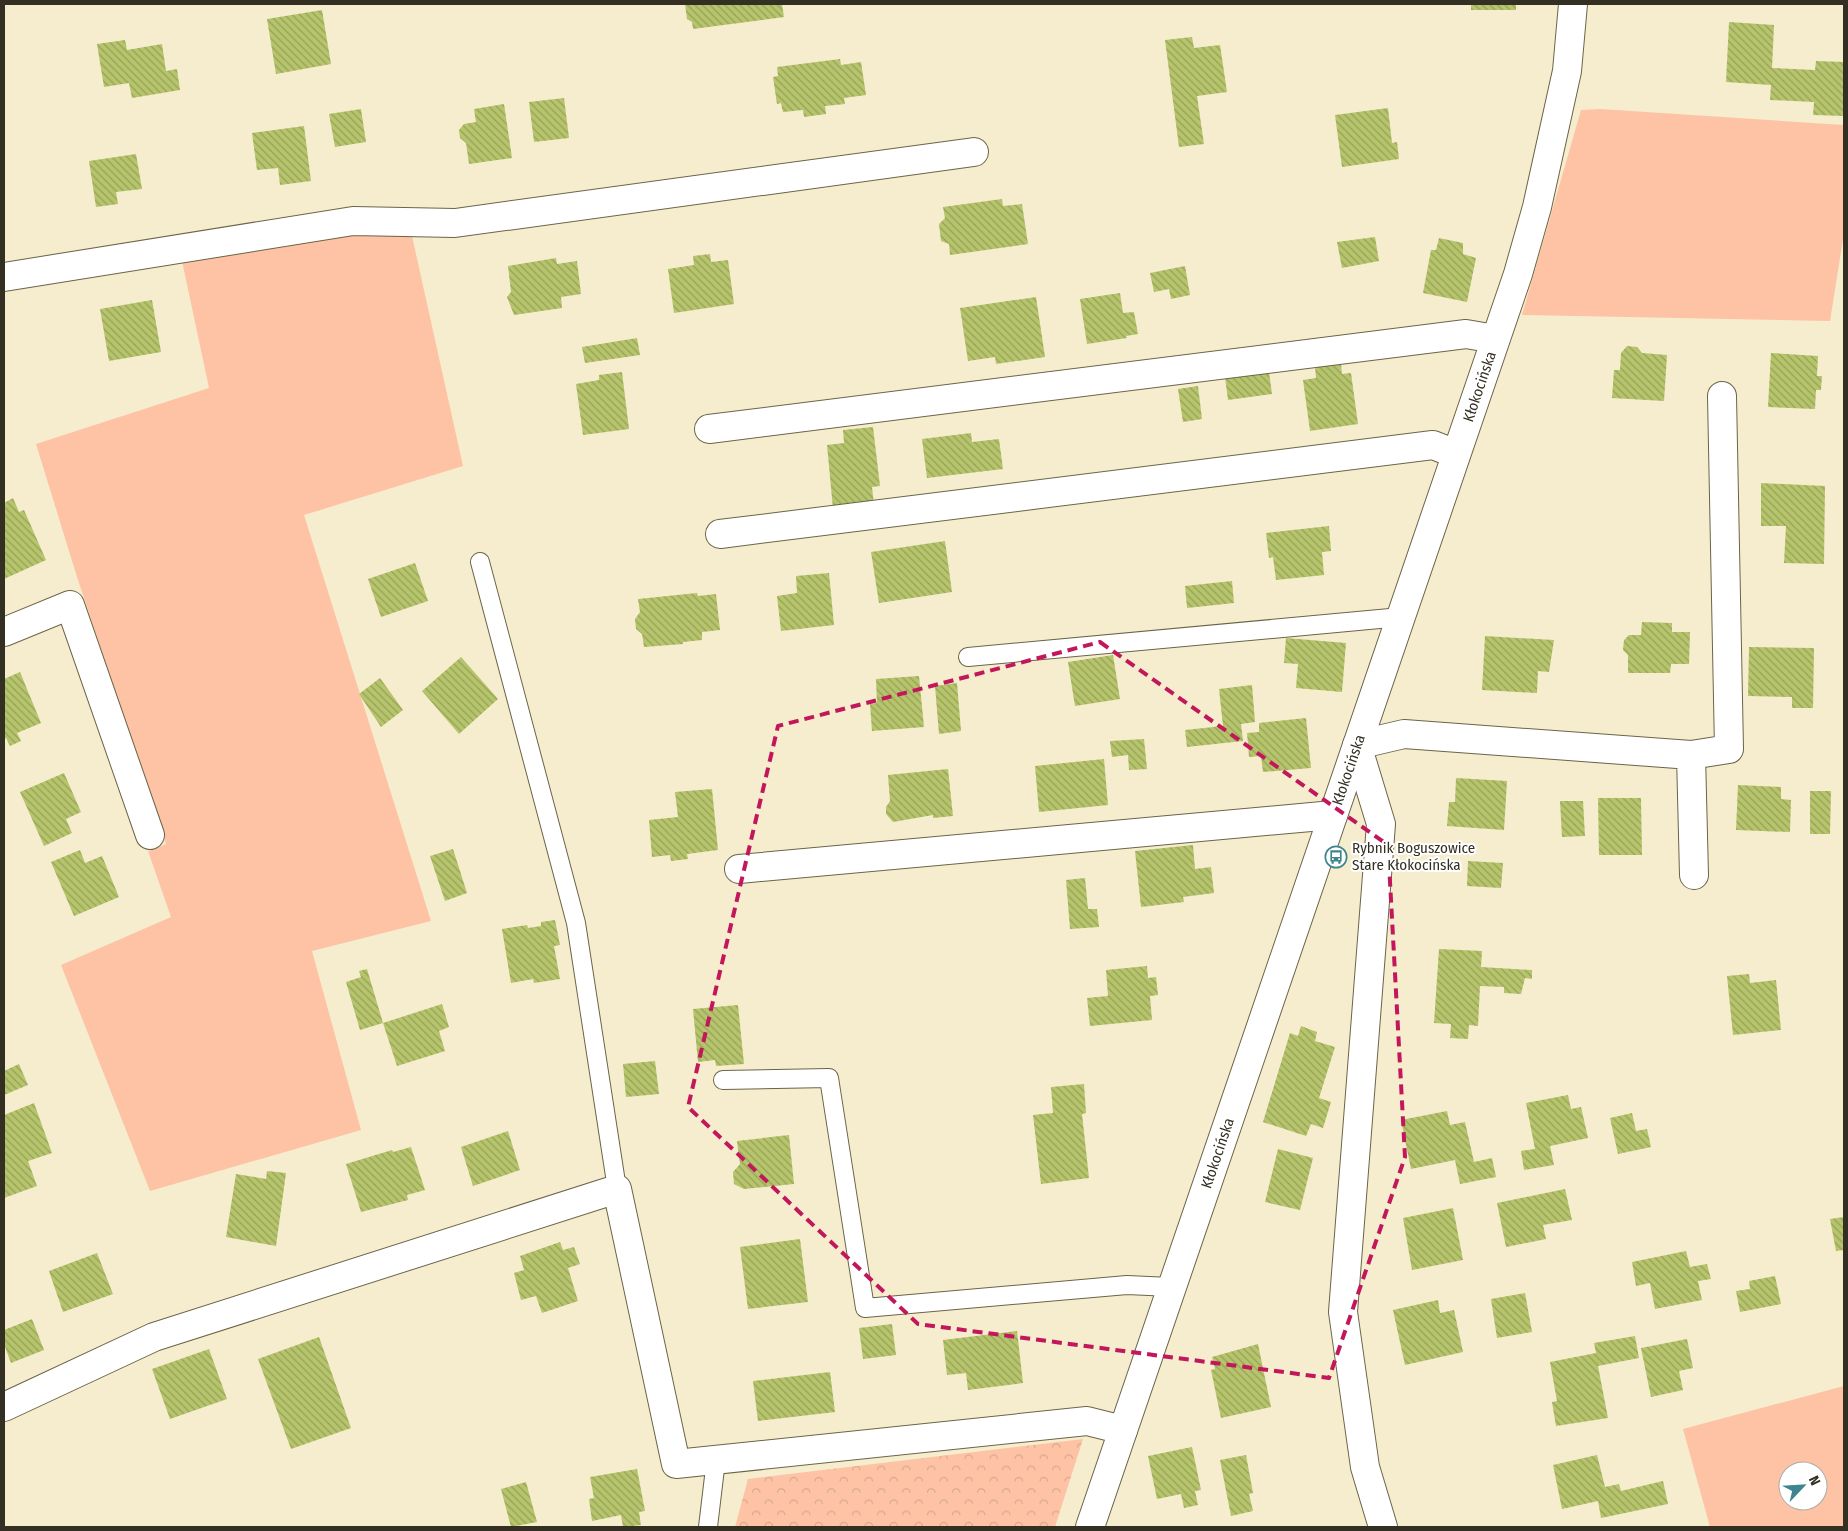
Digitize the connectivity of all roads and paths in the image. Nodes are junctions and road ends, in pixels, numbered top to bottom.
1 (1573, 4) edge
2 (974, 152) dead end
3 (4, 277) edge
4 (1495, 339) junction
5 (1722, 396) dead end
6 (709, 429) dead end
7 (1456, 454) junction
8 (720, 534) dead end
9 (480, 562) dead end
10 (1401, 617) junction
11 (4, 632) edge
12 (968, 657) dead end
13 (1357, 745) junction
14 (1691, 755) junction
15 (1333, 815) junction
16 (150, 835) dead end
17 (739, 869) dead end
18 (1694, 875) dead end
19 (723, 1080) dead end
20 (617, 1189) junction
21 (1171, 1288) junction
22 (4, 1407) edge
23 (1123, 1430) junction
24 (716, 1460) junction
25 (708, 1527) edge
26 (1090, 1527) edge
27 (1383, 1527) edge

1 - 4 street, Kłokocińska
2 - 3 street
4 - 6 street
4 - 7 street, Kłokocińska
5 - 14 street
7 - 8 street
7 - 10 street, Kłokocińska
9 - 20 lane
10 - 12 lane
10 - 13 street, Kłokocińska
11 - 16 street
13 - 14 street
13 - 15 street, Kłokocińska
13 - 27 street
14 - 18 street
15 - 17 street
15 - 21 street, Kłokocińska
19 - 21 lane
20 - 22 street
20 - 24 street
21 - 23 street, Kłokocińska
23 - 24 street
23 - 26 street, Kłokocińska
24 - 25 lane

